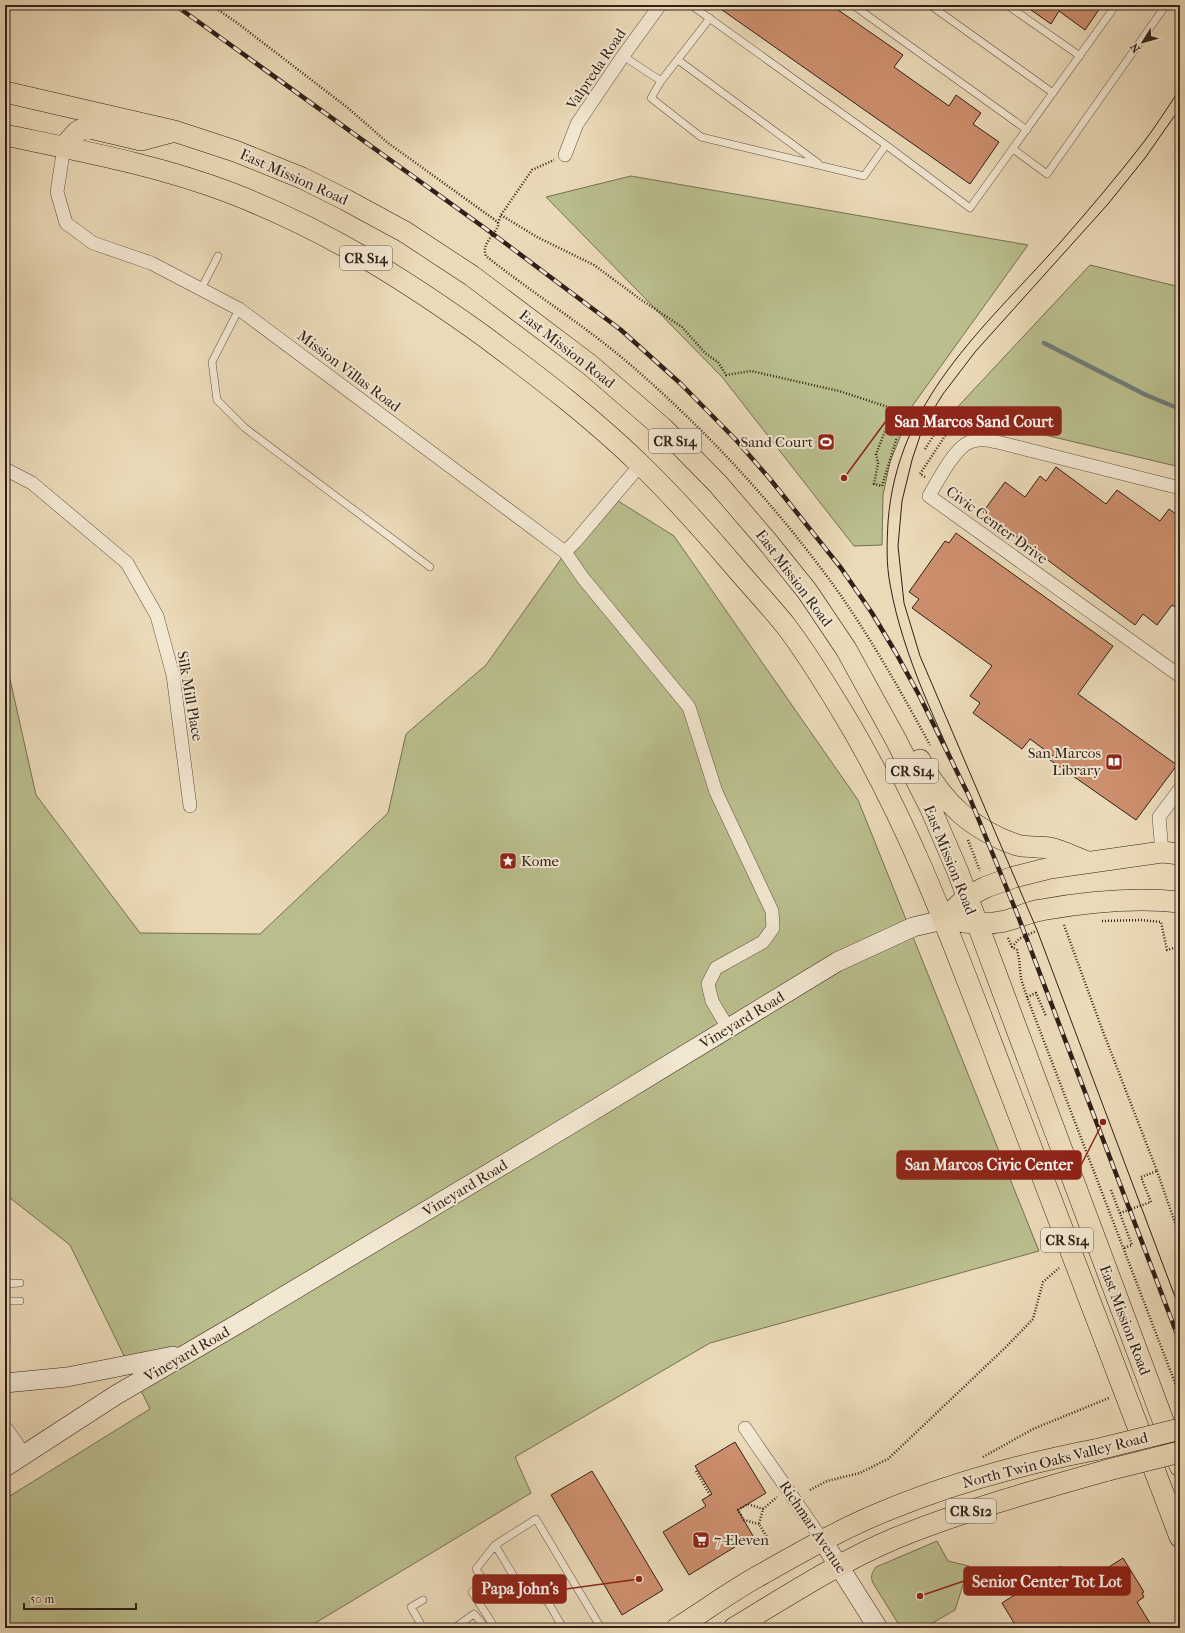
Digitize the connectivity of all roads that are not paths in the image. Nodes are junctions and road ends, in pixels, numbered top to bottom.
1 (660, 5) edge
2 (691, 5) edge
3 (853, 5) edge
4 (930, 5) edge
5 (1007, 5) edge
6 (1116, 5) edge
7 (1166, 5) edge
8 (710, 18) junction
9 (623, 56) junction
10 (1080, 56) junction
11 (678, 60) junction
12 (661, 81) junction
13 (5, 92) edge
14 (1053, 93) junction
15 (1027, 130) junction
16 (174, 131) junction
17 (5, 135) edge
18 (886, 145) junction
19 (64, 148) junction
20 (1013, 149) junction
21 (565, 155) road end
22 (821, 166) junction
23 (218, 256) dead end
24 (201, 289) junction
25 (239, 309) junction
26 (641, 464) junction
27 (5, 469) edge
28 (1180, 488) edge
29 (565, 552) junction
30 (430, 567) dead end
31 (846, 649) junction
32 (1180, 676) edge
33 (1180, 789) edge
34 (190, 806) dead end
35 (1171, 853) edge
36 (1088, 862) junction
37 (967, 898) junction
38 (1180, 902) edge
39 (943, 920) junction
40 (976, 923) junction
41 (728, 1028) junction
42 (20, 1283) dead end
43 (5, 1284) edge
44 (5, 1301) edge
45 (20, 1301) dead end
46 (188, 1353) junction
47 (5, 1383) edge
48 (745, 1428) dead end
49 (5, 1430) edge
50 (1177, 1442) edge
51 (23, 1456) junction
52 (1180, 1466) edge
53 (5, 1467) edge
54 (1180, 1537) edge
55 (823, 1541) junction
56 (495, 1545) junction
57 (839, 1565) junction
58 (423, 1600) dead end
59 (423, 1628) edge
60 (454, 1628) edge
61 (486, 1628) edge
62 (495, 1628) edge
63 (563, 1628) edge
64 (601, 1628) edge
65 (677, 1628) edge
66 (734, 1628) edge
67 (878, 1628) edge

1 - 9 street, Valpreda Road
2 - 8 lane
3 - 15 lane
4 - 14 lane
5 - 10 lane
6 - 10 lane
7 - 20 lane
8 - 11 lane
8 - 18 lane
9 - 12 lane
9 - 21 street, Valpreda Road
10 - 14 lane
11 - 12 lane
11 - 22 lane
12 - 22 lane
13 - 16 main road, East Mission Road / CR S14
14 - 15 lane
15 - 20 lane
16 - 19 main road
16 - 31 main road, East Mission Road / CR S14
17 - 19 main road, East Mission Road / CR S14
18 - 20 lane
18 - 22 lane
19 - 24 street, Mission Villas Road
19 - 26 main road, East Mission Road / CR S14
23 - 24 lane
24 - 25 street, Mission Villas Road
25 - 29 street, Mission Villas Road
25 - 30 lane
26 - 29 street
26 - 39 main road, East Mission Road / CR S14
27 - 34 street, Silk Mill Place
28 - 32 street, Civic Center Drive
29 - 41 street, Mission Villas Road
31 - 36 main road
31 - 37 main road, East Mission Road / CR S14
33 - 35 street
35 - 36 main road
36 - 37 main road
37 - 39 main road
37 - 40 main road, East Mission Road / CR S14
38 - 40 main road
39 - 40 main road
39 - 41 main road, Vineyard Road
39 - 54 main road, East Mission Road / CR S14
40 - 50 main road, East Mission Road / CR S14
41 - 46 main road, Vineyard Road
42 - 43 lane
44 - 45 lane
46 - 47 main road
46 - 51 main road, Vineyard Road
48 - 55 street, Richmar Avenue
49 - 51 street
50 - 52 main road, CR S14
50 - 55 main road, North Twin Oaks Valley Road / CR S12, bridge
50 - 57 main road, North Twin Oaks Valley Road / CR S12, bridge
51 - 53 main road, Vineyard Road
55 - 57 main road, Richmar Avenue
55 - 65 main road, North Twin Oaks Valley Road / CR S12
56 - 62 lane
56 - 63 lane
56 - 64 lane
57 - 66 main road, North Twin Oaks Valley Road / CR S12
57 - 67 main road, Richmar Avenue
58 - 59 lane
60 - 61 lane

